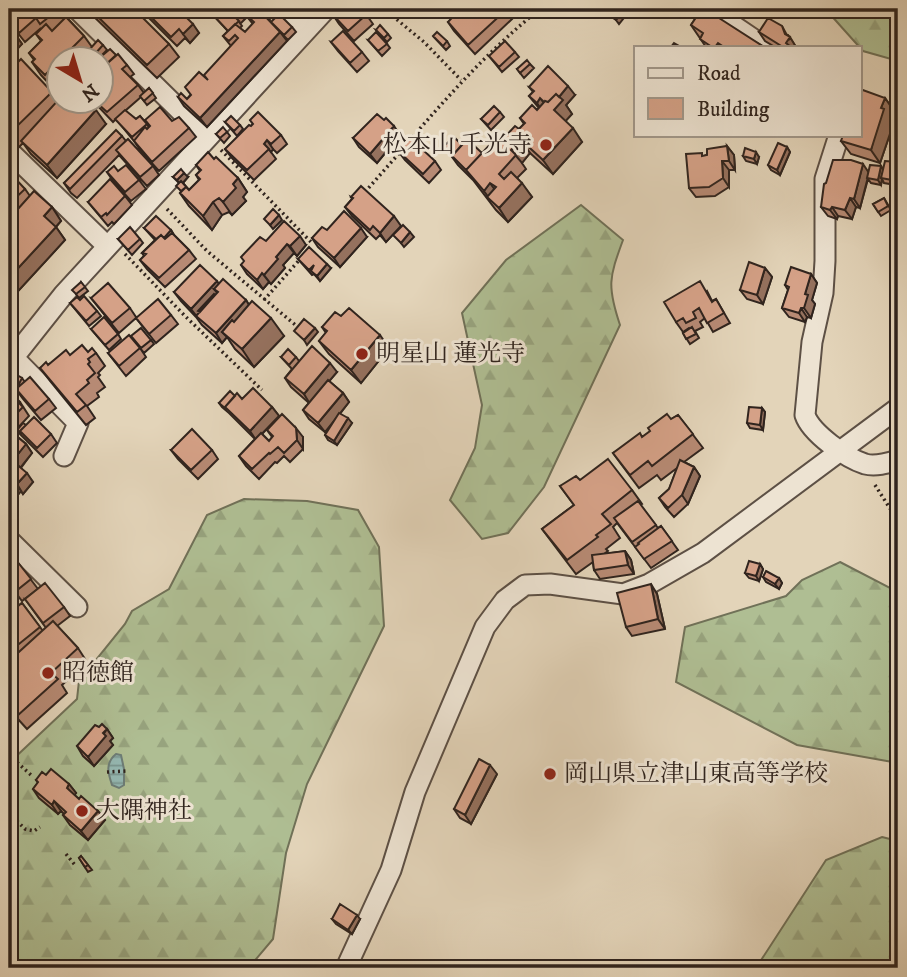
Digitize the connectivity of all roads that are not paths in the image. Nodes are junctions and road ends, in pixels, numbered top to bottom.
1 (77, 9) edge
2 (282, 9) edge
3 (326, 9) edge
4 (709, 9) edge
5 (304, 31) junction
6 (764, 46) edge
7 (207, 136) junction
8 (839, 136) edge
9 (9, 151) edge
10 (109, 242) junction
11 (10, 360) edge
12 (898, 408) edge
13 (849, 455) junction
14 (64, 456) dead end
15 (898, 460) edge
16 (9, 540) edge
17 (77, 607) dead end
18 (346, 968) edge

1 - 7 street
2 - 5 street
3 - 5 street
4 - 6 street
5 - 7 street
7 - 10 street
8 - 13 street
9 - 10 street
10 - 11 street
11 - 14 street
12 - 13 street
13 - 15 street
13 - 18 street
16 - 17 street

